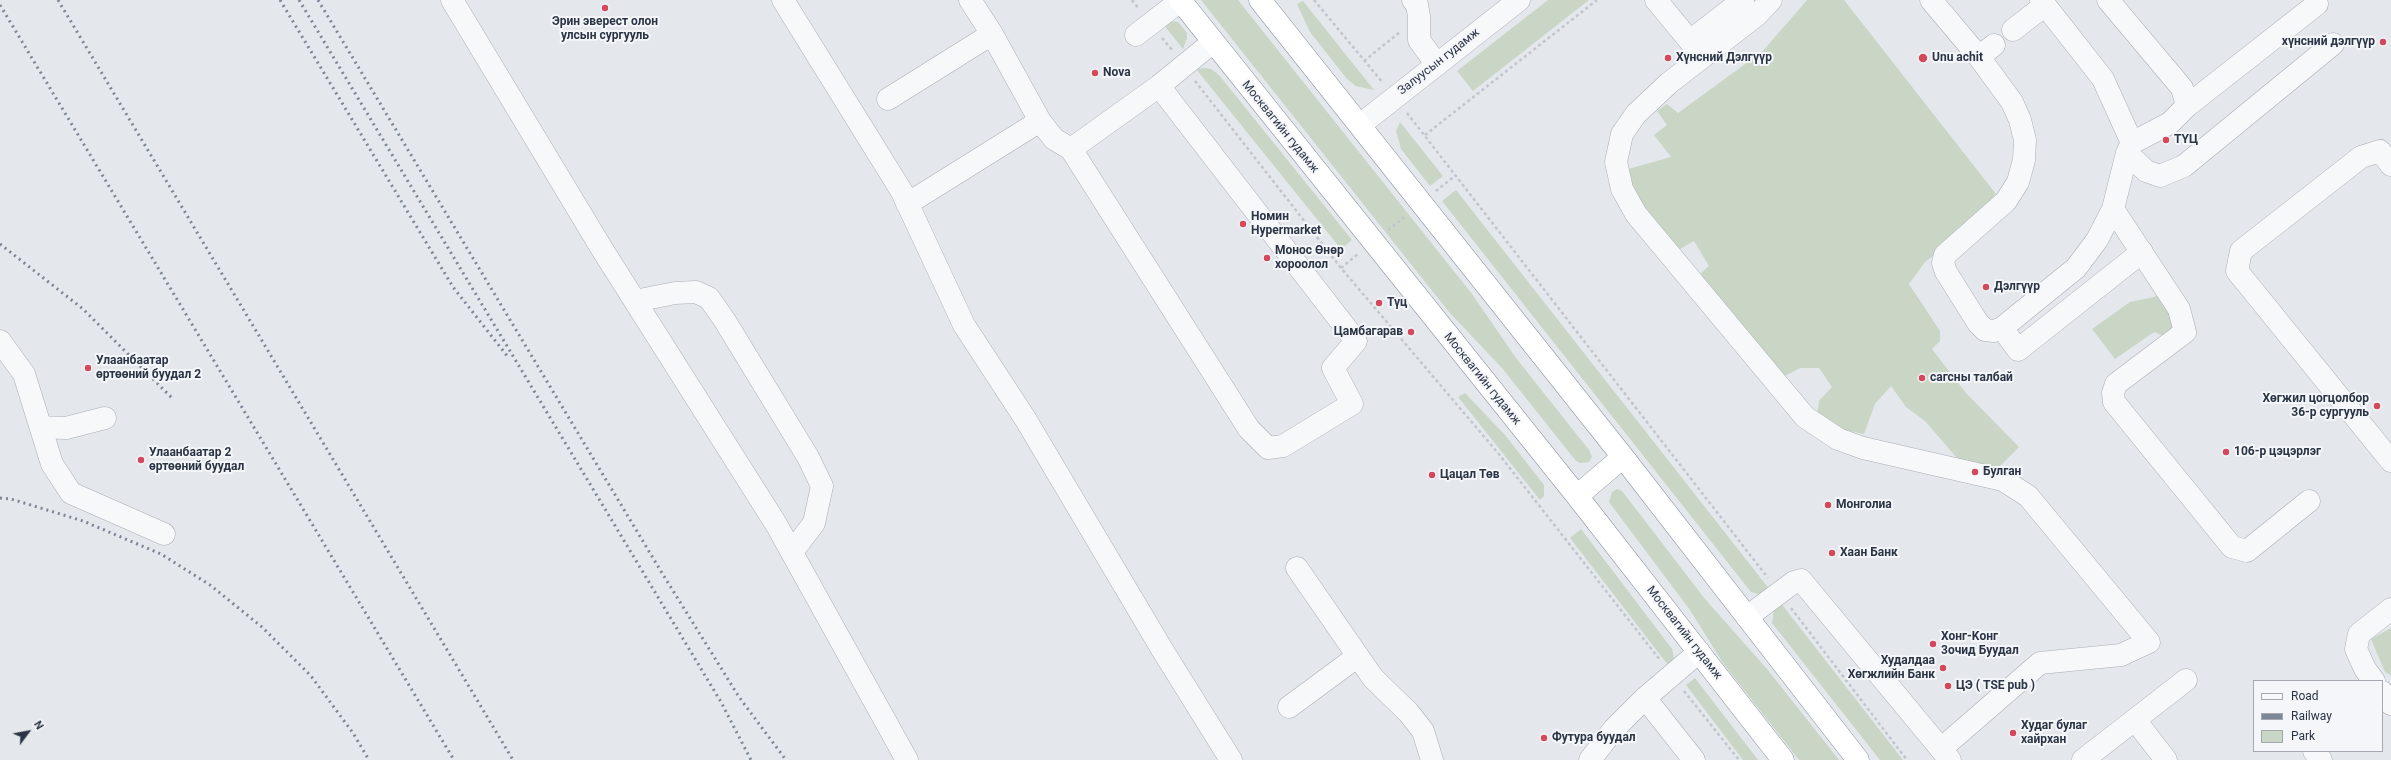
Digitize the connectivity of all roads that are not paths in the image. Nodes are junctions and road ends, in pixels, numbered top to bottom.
1 (452, 0) edge
2 (782, 0) edge
3 (970, 0) edge
4 (1180, 0) edge
5 (1260, 0) edge
6 (1413, 0) edge
7 (1519, 0) edge
8 (1656, 0) edge
9 (1743, 0) edge
10 (1771, 0) edge
11 (1931, 0) edge
12 (2108, 0) edge
13 (2043, 2) edge
14 (2317, 4) dead end
15 (1144, 30) road end
16 (2013, 30) dead end
17 (992, 34) junction
18 (1213, 42) junction
19 (2333, 44) dead end
20 (1696, 49) junction
21 (1436, 65) junction
22 (1159, 86) junction
23 (888, 98) dead end
24 (2187, 106) junction
25 (1040, 121) junction
26 (1360, 125) junction
27 (2130, 148) junction
28 (1071, 149) junction
29 (2391, 165) edge
30 (907, 204) junction
31 (2113, 209) junction
32 (2142, 252) junction
33 (635, 301) junction
34 (2002, 328) junction
35 (0, 341) edge
36 (105, 418) dead end
37 (41, 427) junction
38 (1622, 457) junction
39 (2391, 461) edge
40 (1577, 496) junction
41 (2309, 501) dead end
42 (164, 534) dead end
43 (792, 552) junction
44 (1297, 568) dead end
45 (2391, 609) edge
46 (1747, 618) junction
47 (1699, 652) junction
48 (1358, 656) junction
49 (2186, 680) dead end
50 (2373, 680) edge
51 (2383, 693) edge
52 (1645, 698) junction
53 (2391, 704) edge
54 (1289, 707) dead end
55 (2135, 720) junction
56 (2315, 752) edge
57 (1946, 754) edge
58 (907, 760) edge
59 (1231, 760) edge
60 (1432, 760) edge
61 (1590, 760) edge
62 (1694, 760) edge
63 (1783, 760) edge
64 (1858, 760) edge
65 (2083, 760) edge
66 (2166, 760) edge
67 (2321, 760) edge

1 - 33 street
2 - 30 street
3 - 17 street
4 - 15 street
4 - 18 highway, Москвагийн гудамж
5 - 26 highway
6 - 21 street
7 - 21 street, Залуусын гудамж
8 - 20 street
9 - 20 street
10 - 20 street
11 - 34 street
12 - 24 street
13 - 16 street
13 - 27 street
14 - 24 street
17 - 23 street
17 - 25 street
18 - 22 street
18 - 40 highway, Москвагийн гудамж
19 - 27 street
20 - 57 street
21 - 26 street, Залуусын гудамж
22 - 28 street
22 - 28 street
24 - 27 street
25 - 28 street
25 - 30 street
26 - 38 highway
27 - 31 street
29 - 39 street
30 - 59 street
31 - 32 street
31 - 34 street
32 - 34 street
32 - 41 street
33 - 43 street
33 - 43 street
35 - 37 street
36 - 37 street
37 - 42 street
38 - 40 highway
38 - 46 highway
40 - 47 highway, Москвагийн гудамж
43 - 58 street
44 - 48 street
45 - 50 street
46 - 57 street
46 - 64 highway
47 - 52 street
47 - 63 highway, Москвагийн гудамж
48 - 54 street
48 - 60 street
49 - 55 street
51 - 53 street
52 - 61 street
52 - 62 street
55 - 65 street
55 - 66 street
56 - 67 street

